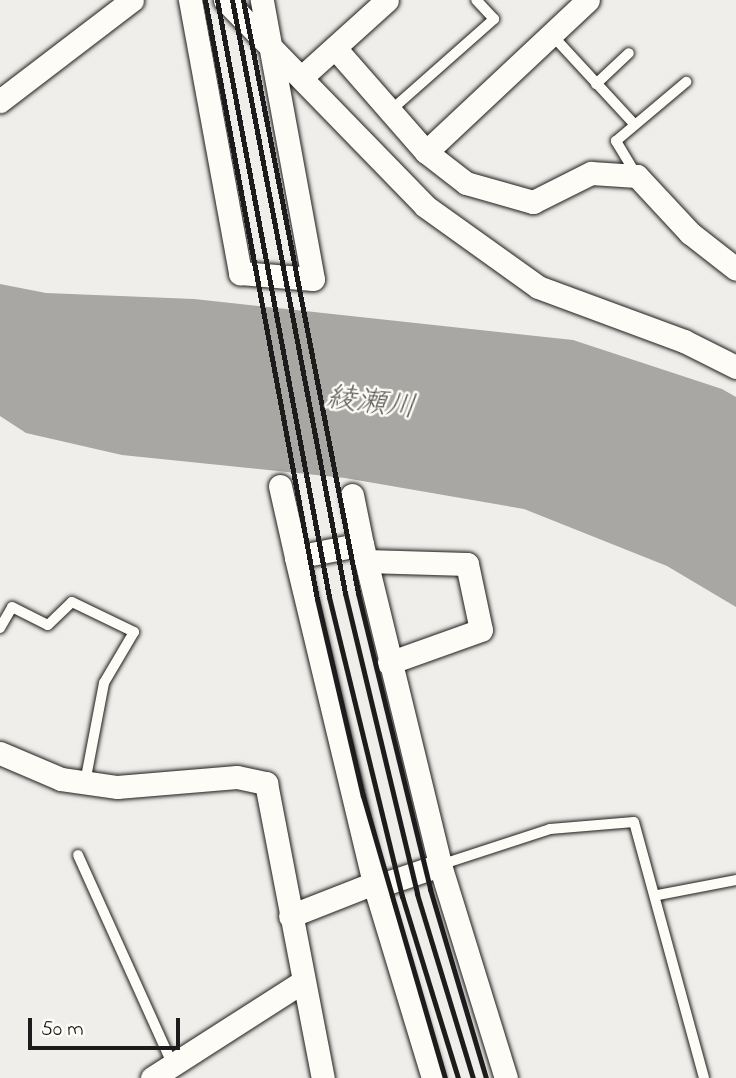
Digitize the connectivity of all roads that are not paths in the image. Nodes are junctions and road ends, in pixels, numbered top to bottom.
1 (132, 0) edge
2 (190, 0) edge
3 (225, 0) edge
4 (262, 0) edge
5 (387, 0) edge
6 (476, 0) edge
7 (588, 0) edge
8 (552, 35) junction
9 (269, 39) junction
10 (334, 48) junction
11 (629, 53) dead end
12 (303, 76) junction
13 (686, 82) dead end
14 (596, 84) junction
15 (0, 101) edge
16 (390, 111) junction
17 (635, 125) junction
18 (426, 152) junction
19 (637, 176) junction
20 (736, 269) edge
21 (736, 367) edge
22 (280, 486) dead end
23 (352, 495) dead end
24 (364, 552) junction
25 (296, 557) junction
26 (0, 628) edge
27 (389, 663) junction
28 (0, 753) edge
29 (85, 783) junction
30 (78, 855) dead end
31 (440, 865) junction
32 (736, 880) edge
33 (374, 885) junction
34 (658, 895) junction
35 (290, 916) junction
36 (302, 982) junction
37 (161, 1073) edge
38 (323, 1078) edge
39 (433, 1078) edge
40 (506, 1078) edge
41 (704, 1078) edge

1 - 15 street
2 - 9 street
3 - 9 street
4 - 9 street
5 - 10 street
6 - 16 lane
7 - 8 street
8 - 14 lane
8 - 18 street
9 - 12 street
10 - 12 street
10 - 16 street
11 - 14 lane
12 - 21 street
13 - 17 lane
14 - 17 lane
16 - 18 street
17 - 19 lane
18 - 19 street
19 - 20 street
22 - 25 street
23 - 24 street
24 - 25 street
24 - 27 street
24 - 27 street
25 - 33 street
26 - 29 lane
27 - 31 street
28 - 29 street
29 - 35 street
30 - 37 lane
31 - 33 street
31 - 34 lane
31 - 40 street
32 - 34 lane
33 - 35 street
33 - 39 street
34 - 41 lane
35 - 36 street
36 - 37 street
36 - 38 street

